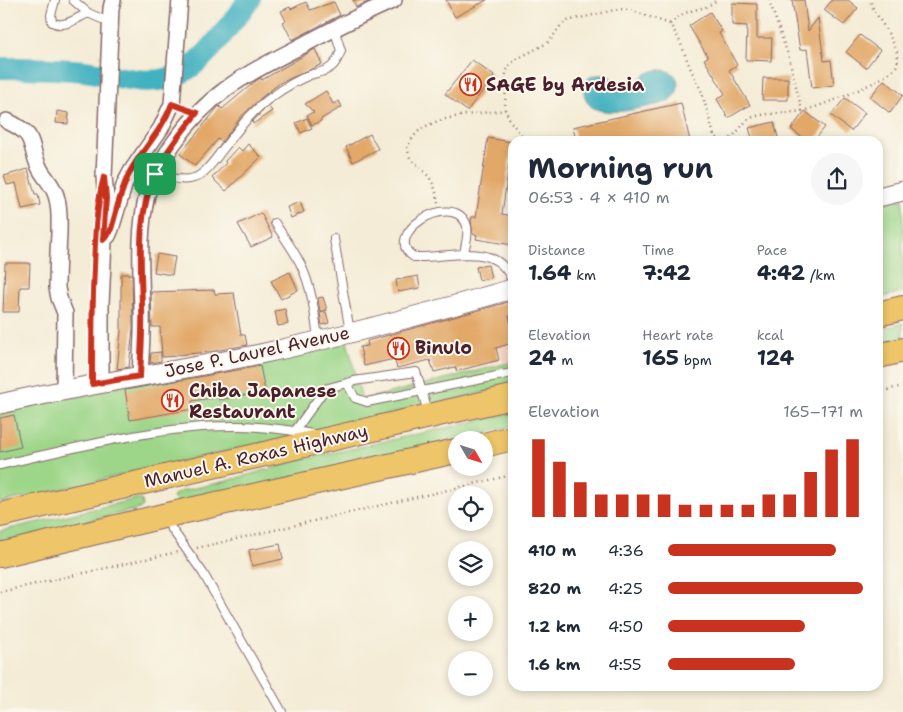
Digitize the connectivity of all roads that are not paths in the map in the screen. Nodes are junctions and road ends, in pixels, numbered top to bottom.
1 (55, 0) edge
2 (73, 0) edge
3 (113, 0) edge
4 (180, 0) edge
5 (394, 0) edge
6 (88, 13) junction
7 (110, 23) junction
8 (334, 28) junction
9 (172, 104) junction
10 (197, 113) junction
11 (7, 121) dead end
12 (155, 174) junction
13 (903, 191) edge
14 (883, 196) edge
15 (274, 222) dead end
16 (99, 240) junction
17 (334, 240) dead end
18 (464, 254) junction
19 (508, 272) edge
20 (508, 290) edge
21 (903, 308) edge
22 (883, 313) edge
23 (350, 332) junction
24 (318, 340) junction
25 (903, 350) edge
26 (883, 355) edge
27 (508, 374) edge
28 (140, 376) junction
29 (347, 382) junction
30 (97, 383) junction
31 (64, 390) junction
32 (422, 392) junction
33 (508, 398) edge
34 (0, 404) edge
35 (429, 417) junction
36 (295, 431) junction
37 (337, 438) junction
38 (508, 439) edge
39 (493, 442) edge
40 (448, 453) edge
41 (0, 465) edge
42 (155, 480) junction
43 (0, 515) edge
44 (163, 516) junction
45 (0, 555) edge
46 (282, 712) edge

1 - 6 lane
2 - 6 lane
3 - 7 street
4 - 9 street
5 - 8 street
6 - 7 lane
7 - 16 street
8 - 10 street
8 - 12 lane
9 - 10 street
9 - 16 street
10 - 12 street
11 - 31 street
12 - 28 street
13 - 14 street
15 - 24 lane
16 - 30 street
17 - 23 lane
18 - 18 lane
18 - 19 lane
20 - 23 street, Jose P. Laurel Avenue
21 - 22 main road
23 - 24 street, Jose P. Laurel Avenue
24 - 28 street, Jose P. Laurel Avenue
25 - 26 main road
27 - 32 lane
28 - 30 street, Jose P. Laurel Avenue
29 - 32 lane
29 - 32 lane
29 - 36 lane
30 - 31 street, Jose P. Laurel Avenue
31 - 34 street, Jose P. Laurel Avenue
32 - 35 lane
33 - 35 main road, Manuel A. Roxas Highway
35 - 37 main road, Manuel A. Roxas Highway
36 - 37 lane
36 - 41 lane
37 - 42 main road, Manuel A. Roxas Highway
38 - 39 main road
40 - 44 main road
42 - 43 main road, Manuel A. Roxas Highway
42 - 44 main road
44 - 45 main road
44 - 46 lane

